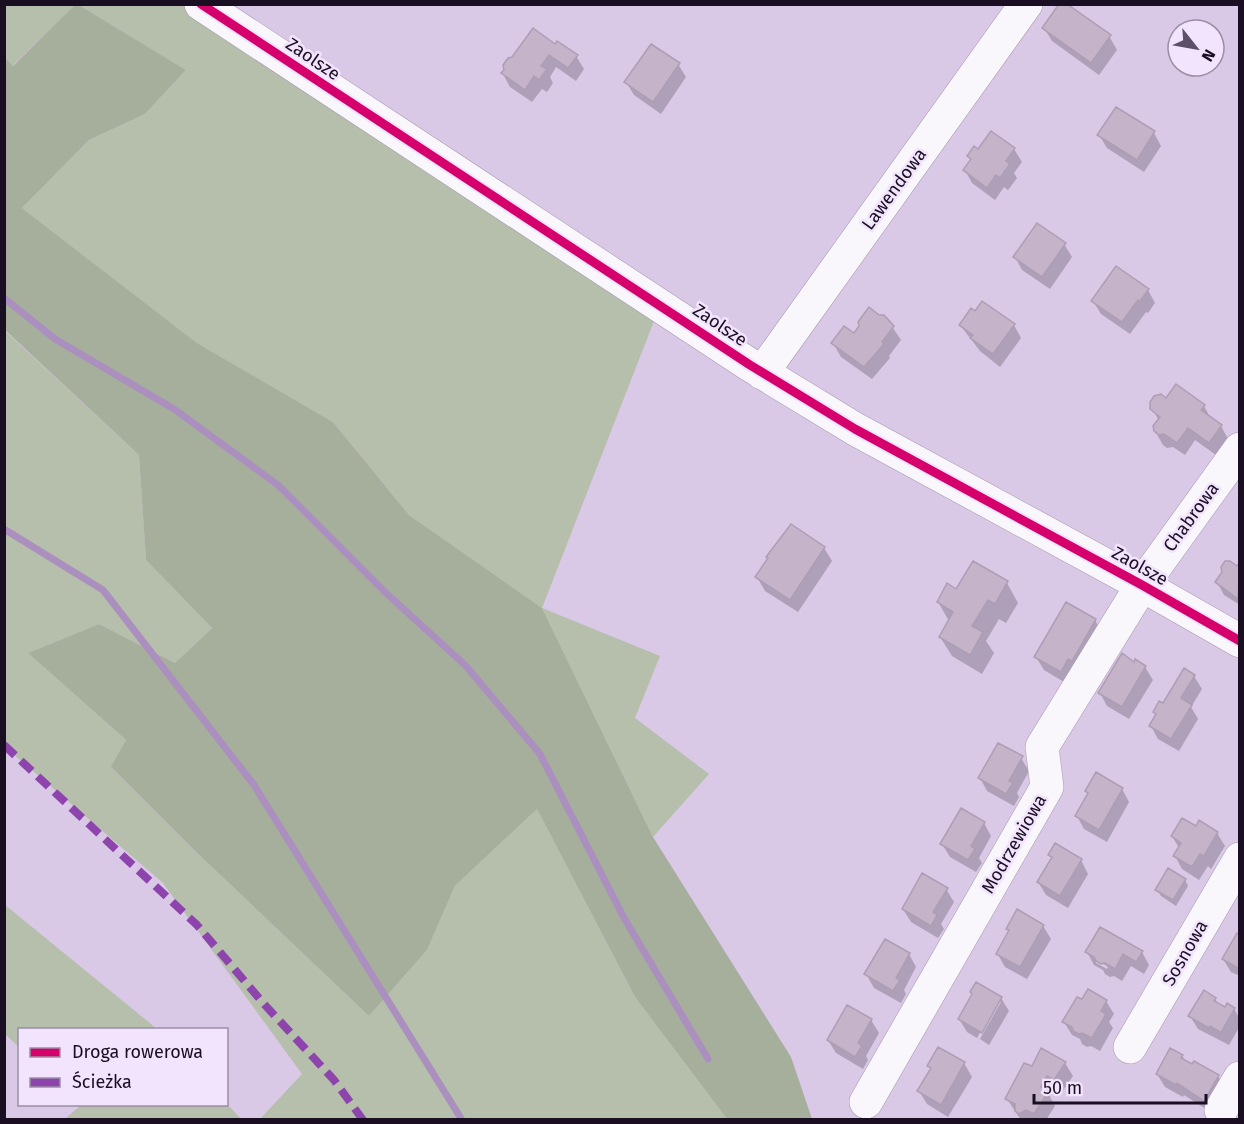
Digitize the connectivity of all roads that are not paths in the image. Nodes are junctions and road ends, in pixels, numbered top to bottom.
1 (201, 4) edge
2 (1026, 4) edge
3 (762, 373) junction
4 (1239, 449) edge
5 (1142, 585) junction
6 (1239, 641) edge
7 (1239, 859) edge
8 (1130, 1047) dead end
9 (1239, 1078) edge
10 (866, 1102) dead end
11 (1221, 1110) dead end

1 - 3 street, Zaolsze
2 - 3 street, Lawendowa
3 - 5 street, Zaolsze
4 - 5 street, Chabrowa
5 - 6 street, Zaolsze
5 - 10 street, Modrzewiowa
7 - 8 street, Sosnowa
9 - 11 street

